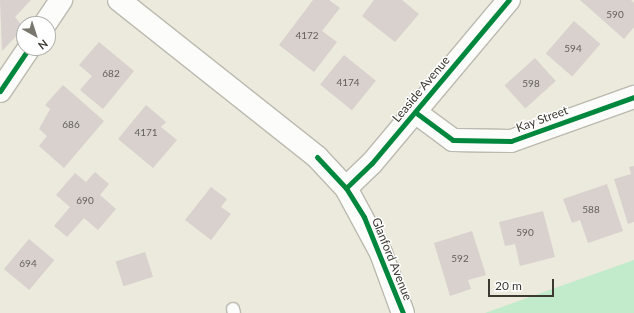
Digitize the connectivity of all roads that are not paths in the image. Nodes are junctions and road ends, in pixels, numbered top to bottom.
1 (61, 0) edge
2 (119, 0) edge
3 (509, 0) edge
4 (50, 16) edge
5 (24, 56) edge
6 (0, 91) edge
7 (634, 97) edge
8 (415, 112) junction
9 (346, 188) junction
10 (403, 313) edge

1 - 4 street
2 - 9 street, Glanford Avenue
3 - 8 street, Leaside Avenue
5 - 6 street
7 - 8 street, Kay Street
8 - 9 street, Leaside Avenue
9 - 10 street, Glanford Avenue

